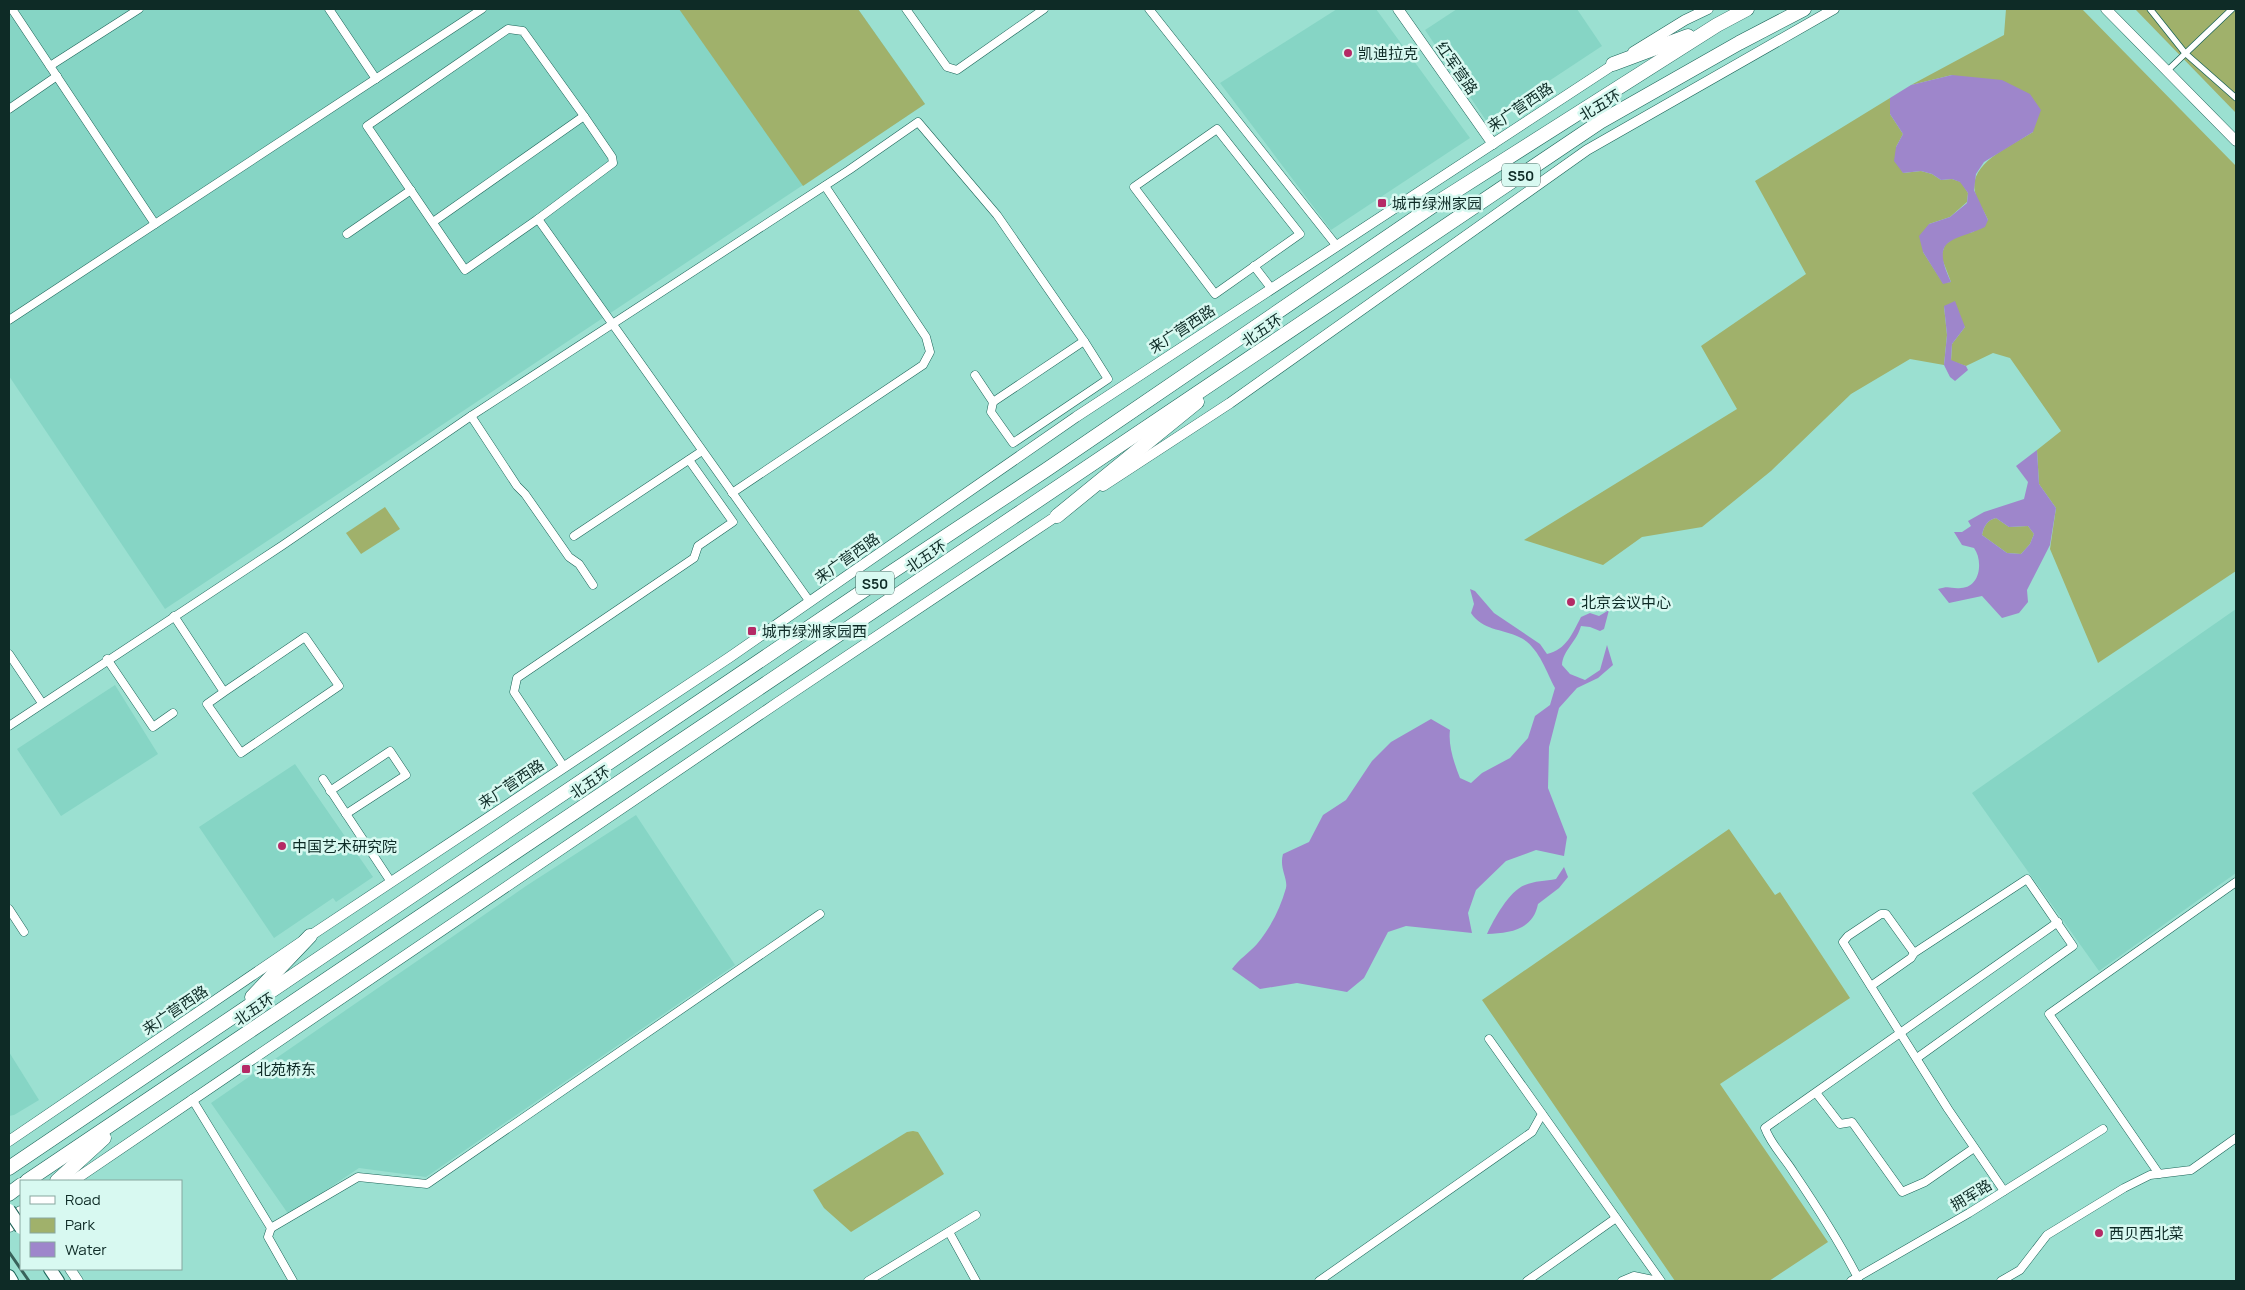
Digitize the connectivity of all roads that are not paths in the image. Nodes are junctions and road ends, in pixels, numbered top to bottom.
1 (12, 9) edge
2 (139, 9) edge
3 (329, 9) edge
4 (482, 9) edge
5 (906, 9) edge
6 (1044, 9) edge
7 (1150, 9) edge
8 (1398, 9) edge
9 (1708, 9) edge
10 (1747, 9) edge
11 (1804, 9) edge
12 (1834, 9) edge
13 (2106, 9) edge
14 (2150, 9) edge
15 (2232, 9) edge
16 (1717, 25) junction
17 (2185, 53) junction
18 (1613, 64) junction
19 (50, 66) junction
20 (2167, 70) junction
21 (57, 76) junction
22 (376, 79) junction
23 (2236, 98) edge
24 (9, 109) edge
25 (584, 116) junction
26 (2236, 140) edge
27 (1493, 144) junction
28 (825, 186) junction
29 (410, 190) junction
30 (538, 219) junction
31 (433, 222) junction
32 (155, 224) junction
33 (347, 234) dead end
34 (1336, 245) junction
35 (1254, 266) junction
36 (1271, 288) junction
37 (9, 320) edge
38 (611, 324) junction
39 (1084, 340) junction
40 (1249, 358) junction
41 (975, 375) dead end
42 (993, 402) junction
43 (1054, 415) junction
44 (471, 416) junction
45 (1062, 427) junction
46 (702, 451) junction
47 (689, 460) junction
48 (732, 493) junction
49 (746, 513) junction
50 (1056, 516) junction
51 (733, 522) junction
52 (574, 536) dead end
53 (593, 585) dead end
54 (810, 602) junction
55 (174, 616) junction
56 (9, 654) edge
57 (107, 659) junction
58 (224, 692) junction
59 (42, 703) junction
60 (173, 713) dead end
61 (9, 726) edge
62 (564, 767) junction
63 (323, 779) dead end
64 (330, 790) junction
65 (346, 814) junction
66 (391, 882) junction
67 (2236, 882) edge
68 (9, 909) edge
69 (820, 914) dead end
70 (2058, 922) junction
71 (24, 932) dead end
72 (310, 936) junction
73 (1914, 953) junction
74 (1871, 986) junction
75 (234, 1016) junction
76 (1899, 1034) junction
77 (1489, 1039) dead end
78 (1917, 1058) junction
79 (1817, 1094) junction
80 (192, 1099) junction
81 (140, 1106) junction
82 (1542, 1114) junction
83 (2103, 1129) dead end
84 (2236, 1138) edge
85 (9, 1141) edge
86 (1974, 1148) junction
87 (9, 1168) edge
88 (2159, 1174) junction
89 (29, 1180) edge
90 (58, 1180) edge
91 (74, 1180) edge
92 (20, 1186) edge
93 (2004, 1191) junction
94 (9, 1194) edge
95 (9, 1210) edge
96 (20, 1214) edge
97 (976, 1215) dead end
98 (1616, 1218) junction
99 (20, 1219) edge
100 (9, 1226) edge
101 (20, 1226) edge
102 (271, 1228) junction
103 (948, 1232) junction
104 (51, 1270) edge
105 (71, 1270) edge
106 (9, 1276) edge
107 (1853, 1280) edge
108 (12, 1281) edge
109 (58, 1281) edge
110 (78, 1281) edge
111 (293, 1281) edge
112 (868, 1281) edge
113 (976, 1281) edge
114 (1320, 1281) edge
115 (1527, 1281) edge
116 (1622, 1281) edge
117 (1660, 1281) edge
118 (2001, 1281) edge

1 - 19 street
2 - 19 street
3 - 22 street
4 - 22 street
5 - 6 street
7 - 34 street
8 - 27 street, 红军营路
9 - 18 street, 来广营西路
10 - 16 highway, 北五环 / S50
11 - 40 highway, 北五环 / S50
12 - 50 street
13 - 20 street
14 - 17 street
15 - 17 street
16 - 18 highway
16 - 75 highway, 北五环 / S50
17 - 20 street
17 - 23 street
18 - 27 street, 来广营西路
19 - 21 street
20 - 26 street
21 - 24 street
21 - 32 street
22 - 32 street
25 - 29 street
25 - 30 street
25 - 31 street
27 - 34 street, 来广营西路
28 - 38 street
28 - 39 street
28 - 48 street
29 - 31 street
29 - 33 street
30 - 31 street
30 - 38 street
32 - 37 street
34 - 36 street, 来广营西路
35 - 35 street
35 - 36 street
36 - 45 street, 来广营西路
38 - 44 street
38 - 46 street
39 - 42 street
39 - 43 street
40 - 50 highway
40 - 81 highway, 北五环 / S50
41 - 42 street
42 - 43 street
43 - 45 street
44 - 53 street
44 - 55 street
45 - 54 street, 来广营西路
46 - 47 street
46 - 48 street
47 - 51 street
47 - 52 street
48 - 49 street
49 - 51 street
49 - 54 street
50 - 80 street
51 - 62 street
54 - 62 street, 来广营西路
55 - 57 street
55 - 58 street
56 - 59 street
57 - 59 street
57 - 60 street
58 - 58 street
59 - 61 street
62 - 66 street, 来广营西路
63 - 64 street
64 - 65 street
64 - 65 street
65 - 66 street
66 - 72 street, 来广营西路
67 - 88 street
68 - 71 street
69 - 102 street
70 - 73 street
70 - 76 street
70 - 78 street
72 - 75 highway
72 - 85 street, 来广营西路
73 - 74 street
73 - 74 street
74 - 76 street
75 - 87 highway, 北五环 / S50
76 - 78 street
76 - 79 street
77 - 82 street
78 - 86 street
79 - 86 street
79 - 107 street
80 - 91 street
80 - 102 street
81 - 89 highway, 北五环 / S50
81 - 90 highway
82 - 98 street
82 - 114 street
83 - 93 street, 拥军路
84 - 88 street
86 - 93 street
88 - 118 street
92 - 94 highway
93 - 107 street, 拥军路
95 - 101 main road, bridge
96 - 100 highway
97 - 103 street
98 - 115 street
98 - 117 street
99 - 100 street
102 - 111 street
103 - 112 street
103 - 113 street
104 - 109 main road
105 - 110 street
106 - 108 main road
116 - 117 street

